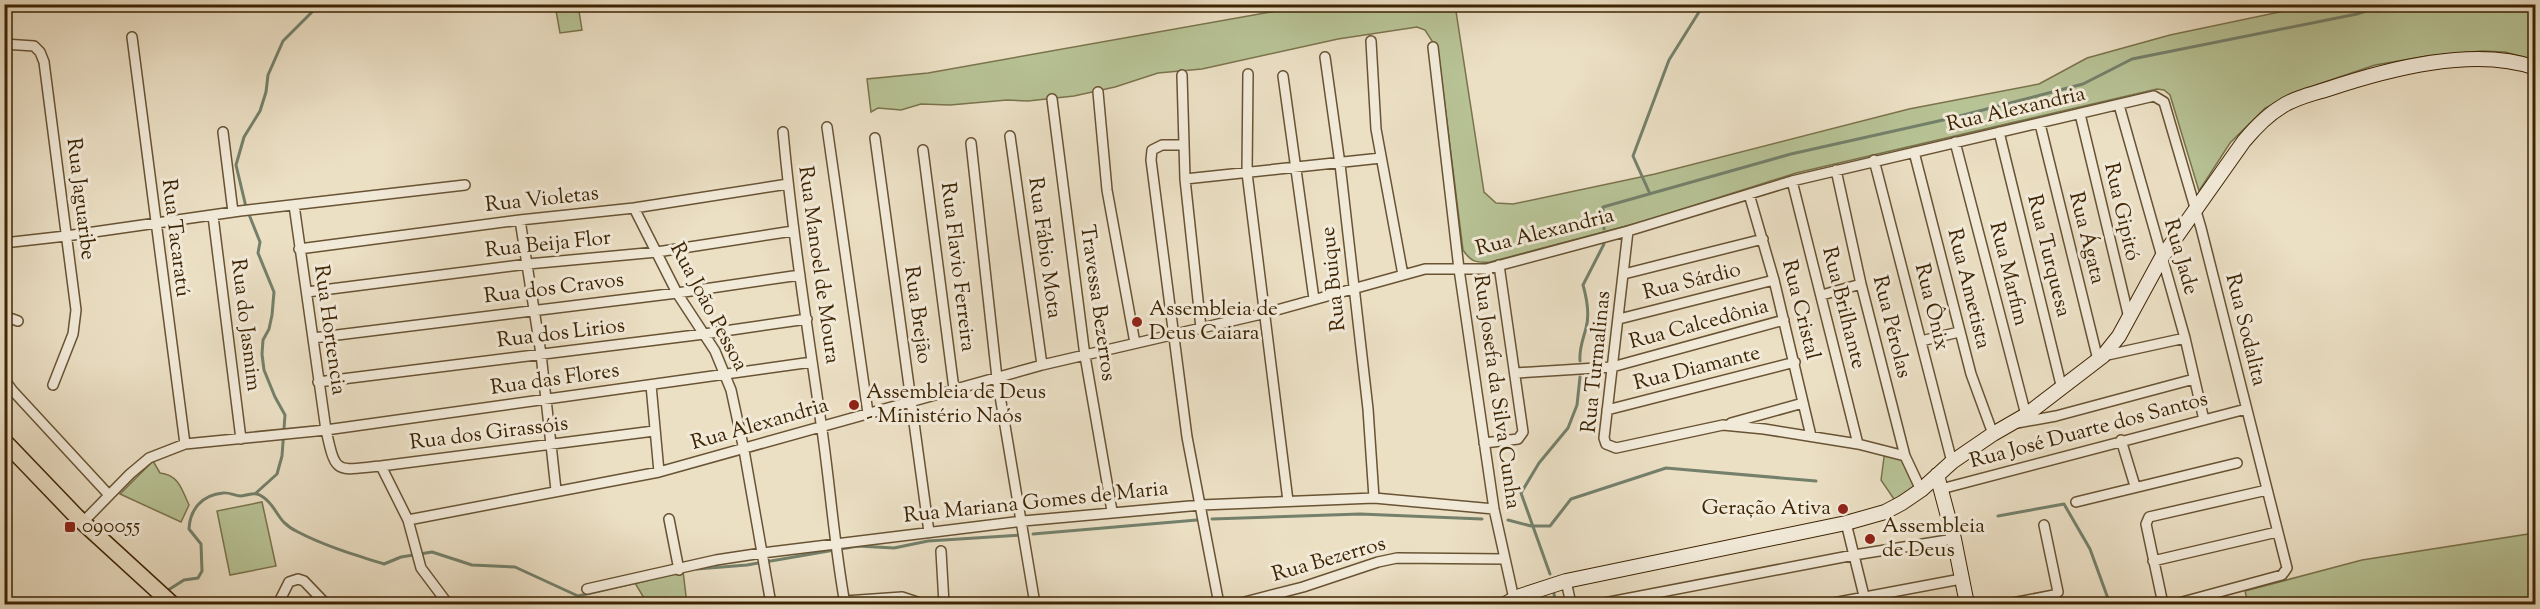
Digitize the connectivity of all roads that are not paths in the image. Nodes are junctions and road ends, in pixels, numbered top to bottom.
1 (132, 37) dead end
2 (1371, 41) dead end
3 (4, 44) edge
4 (1433, 47) dead end
5 (1325, 57) dead end
6 (2535, 68) edge
7 (1248, 74) dead end
8 (1182, 75) dead end
9 (1283, 76) dead end
10 (1098, 92) dead end
11 (1052, 99) dead end
12 (2164, 102) joint
13 (2119, 105) junction
14 (2079, 114) junction
15 (2040, 124) junction
16 (827, 127) dead end
17 (223, 132) dead end
18 (783, 132) dead end
19 (1999, 132) junction
20 (1010, 136) dead end
21 (875, 138) dead end
22 (1955, 142) junction
23 (971, 143) dead end
24 (1183, 145) junction
25 (923, 150) dead end
26 (1914, 152) junction
27 (1381, 158) junction
28 (1874, 160) junction
29 (1340, 164) junction
30 (1295, 168) junction
31 (1836, 170) junction
32 (1247, 173) junction
33 (1185, 179) junction
34 (1792, 181) junction
35 (788, 184) junction
36 (465, 185) dead end
37 (1749, 194) junction
38 (294, 205) junction
39 (634, 208) junction
40 (236, 212) junction
41 (2196, 212) junction
42 (213, 216) junction
43 (520, 220) junction
44 (154, 223) junction
45 (793, 231) junction
46 (1628, 231) junction
47 (66, 237) junction
48 (1763, 239) junction
49 (4, 243) edge
50 (300, 249) junction
51 (657, 252) junction
52 (2162, 257) junction
53 (528, 264) junction
54 (1499, 265) junction
55 (1459, 269) junction
56 (1623, 274) junction
57 (800, 275) junction
58 (1403, 276) junction
59 (1774, 280) junction
60 (1861, 284) junction
61 (1353, 290) junction
62 (307, 292) junction
63 (677, 293) junction
64 (1822, 295) junction
65 (1314, 299) junction
66 (533, 309) junction
67 (1266, 313) junction
68 (4, 316) edge
69 (2129, 318) junction
70 (807, 319) junction
71 (1619, 319) junction
72 (1784, 320) junction
73 (18, 321) dead end
74 (1201, 328) junction
75 (1959, 332) junction
76 (704, 334) junction
77 (1175, 334) junction
78 (313, 338) junction
79 (2185, 338) junction
80 (1921, 341) junction
81 (1135, 343) junction
82 (540, 354) junction
83 (1084, 356) junction
84 (2101, 358) junction
85 (812, 362) junction
86 (1795, 362) junction
87 (1042, 365) junction
88 (1612, 367) junction
89 (724, 373) junction
90 (1516, 373) junction
91 (997, 378) junction
92 (4, 379) edge
93 (2194, 379) junction
94 (318, 382) junction
95 (53, 385) dead end
96 (651, 385) junction
97 (954, 389) junction
98 (2062, 389) junction
99 (546, 399) junction
100 (910, 401) junction
101 (1803, 403) junction
102 (2246, 409) junction
103 (1607, 410) junction
104 (868, 413) junction
105 (2026, 415) junction
106 (2204, 420) junction
107 (1723, 425) junction
108 (2008, 425) junction
109 (821, 426) junction
110 (326, 430) junction
111 (654, 431) junction
112 (1993, 434) junction
113 (1811, 436) junction
114 (241, 439) junction
115 (2121, 440) junction
116 (4, 441) edge
117 (1484, 443) junction
118 (184, 444) junction
119 (552, 444) junction
120 (1858, 444) junction
121 (744, 450) junction
122 (1905, 456) junction
123 (332, 459) joint
124 (1952, 462) junction
125 (2237, 463) dead end
126 (381, 466) junction
127 (659, 472) junction
128 (1939, 482) junction
129 (2135, 486) junction
130 (556, 490) junction
131 (1922, 490) junction
132 (2267, 490) junction
133 (109, 495) junction
134 (1374, 498) junction
135 (1288, 501) junction
136 (2076, 502) dead end
137 (1201, 505) junction
138 (1494, 509) junction
139 (1112, 511) junction
140 (669, 519) dead end
141 (408, 520) junction
142 (1023, 521) junction
143 (83, 522) junction
144 (1846, 523) junction
145 (2044, 525) dead end
146 (929, 532) junction
147 (2277, 532) junction
148 (1954, 539) junction
149 (836, 547) junction
150 (941, 550) dead end
151 (762, 555) junction
152 (1854, 555) junction
153 (1504, 559) junction
154 (2153, 561) junction
155 (680, 570) junction
156 (1961, 579) junction
157 (1566, 581) junction
158 (587, 590) dead end
159 (1515, 601) edge
160 (1865, 601) edge
161 (170, 603) edge
162 (845, 603) edge
163 (278, 604) edge
164 (326, 604) edge
165 (448, 604) edge
166 (771, 604) edge
167 (923, 604) edge
168 (944, 604) edge
169 (1035, 604) edge
170 (1219, 604) edge
171 (1238, 604) edge
172 (1571, 604) edge
173 (1599, 604) edge
174 (1827, 604) edge
175 (1966, 604) edge
176 (2007, 604) edge
177 (2163, 604) edge
178 (2175, 604) edge

1 - 44 street, Rua Tacaratú
2 - 27 street
3 - 47 street, Rua Jaguaribe
4 - 55 street, Rua Josefa da Silva Cunha
5 - 29 street, Rua Buique
6 - 41 main road
7 - 32 street
8 - 24 street
9 - 30 street
10 - 81 street
11 - 83 street, Travessa Bezerros
12 - 13 street, Rua Alexandria
12 - 41 street, Rua Sodalita
13 - 14 street, Rua Alexandria
13 - 52 street, Rua Jade
14 - 15 street, Rua Alexandria
14 - 69 street, Rua Gipitó
15 - 19 street, Rua Alexandria
15 - 84 street, Rua Ágata
16 - 104 street
17 - 40 street
18 - 35 street, Rua Manoel de Moura
19 - 22 street, Rua Alexandria
19 - 98 street, Rua Turquesa
20 - 87 street, Rua Fábio Mota
21 - 100 street, Rua Brejão
22 - 26 street, Rua Alexandria
22 - 105 street, Rua Marfim
23 - 91 street
24 - 33 street
24 - 77 street
25 - 97 street, Rua Flavio Ferreira
26 - 28 street, Rua Alexandria
26 - 75 street, Rua Ametista
27 - 29 street
27 - 58 street
28 - 31 street, Rua Alexandria
28 - 80 street, Rua Ônix
29 - 30 street
29 - 61 street, Rua Buique
30 - 32 street
30 - 65 street
31 - 34 street, Rua Alexandria
31 - 60 street, Rua Pérolas
32 - 33 street
32 - 67 street
33 - 74 street
34 - 37 street, Rua Alexandria
34 - 64 street, Rua Brilhante
35 - 39 street, Rua Violetas
35 - 45 street, Rua Manoel de Moura
36 - 38 street
37 - 46 street, Rua Alexandria
37 - 48 street, Rua Cristal
38 - 40 street
38 - 50 street, Rua Hortencia
39 - 43 street, Rua Violetas
39 - 51 street, Rua João Pessoa
40 - 42 street
41 - 52 main road
41 - 102 street, Rua Sodalita
42 - 44 street
42 - 114 street, Rua do Jasmim
43 - 50 street, Rua Violetas
43 - 53 street
44 - 47 street
44 - 118 street, Rua Tacaratú
45 - 51 street, Rua Beija Flor
45 - 57 street, Rua Manoel de Moura
46 - 54 street, Rua Alexandria
46 - 56 street, Rua Turmalinas
47 - 49 street
47 - 95 street, Rua Jaguaribe
48 - 56 street
48 - 59 street, Rua Cristal
50 - 62 street, Rua Hortencia
51 - 53 street, Rua Beija Flor
51 - 63 street, Rua João Pessoa
52 - 69 main road
52 - 79 street, Rua Jade
53 - 62 street, Rua Beija Flor
53 - 66 street
54 - 55 street, Rua Alexandria
54 - 90 street
55 - 58 street, Rua Alexandria
55 - 117 street, Rua Josefa da Silva Cunha
56 - 71 street, Rua Turmalinas
57 - 63 street, Rua dos Cravos
57 - 70 street, Rua Manoel de Moura
58 - 61 street, Rua Alexandria
59 - 71 street, Rua Sárdio
59 - 72 street, Rua Cristal
60 - 64 street
60 - 122 street, Rua Pérolas
61 - 65 street, Rua Alexandria
61 - 134 street, Rua Buique
62 - 78 street, Rua Hortencia
63 - 66 street, Rua dos Cravos
63 - 76 street, Rua João Pessoa
64 - 120 street, Rua Brilhante
65 - 67 street, Rua Alexandria
66 - 78 street, Rua dos Cravos
66 - 82 street
67 - 74 street, Rua Alexandria
67 - 135 street
68 - 73 street
69 - 84 main road
70 - 76 street, Rua dos Lirios
70 - 85 street, Rua Manoel de Moura
71 - 88 street, Rua Turmalinas
72 - 86 street, Rua Cristal
72 - 88 street, Rua Calcedônia
74 - 77 street, Rua Alexandria
75 - 80 street
75 - 112 street, Rua Ametista
76 - 82 street, Rua dos Lirios
76 - 89 street, Rua João Pessoa
77 - 81 street, Rua Alexandria
77 - 137 street
78 - 94 street, Rua Hortencia
79 - 84 street
79 - 93 street, Rua Jade
80 - 124 street, Rua Ônix
81 - 83 street, Rua Alexandria
82 - 94 street, Rua dos Lirios
82 - 99 street
83 - 87 street, Rua Alexandria
83 - 139 street, Travessa Bezerros
84 - 98 main road
85 - 89 street, Rua das Flores
85 - 109 street, Rua Manoel de Moura
86 - 101 street, Rua Cristal
86 - 103 street, Rua Diamante
87 - 91 street, Rua Alexandria
88 - 90 street, Rua Calcedônia
88 - 103 street, Rua Turmalinas
89 - 96 street, Rua das Flores
89 - 121 street, Rua João Pessoa
90 - 117 street
91 - 97 street, Rua Alexandria
91 - 142 street
92 - 133 street
93 - 106 street, Rua Jade
93 - 108 street
94 - 110 street, Rua Hortencia
96 - 99 street, Rua das Flores
96 - 111 street
97 - 100 street, Rua Alexandria
98 - 105 main road
99 - 110 street, Rua das Flores
99 - 119 street
100 - 104 street, Rua Alexandria
100 - 146 street, Rua Brejão
101 - 107 street
101 - 113 street, Rua Cristal
102 - 106 street, Rua José Duarte dos Santos
102 - 132 street, Rua Sodalita
103 - 107 street, Rua Turmalinas
104 - 109 street, Rua Alexandria
105 - 108 main road
106 - 115 street, Rua José Duarte dos Santos
107 - 113 street, Rua Turmalinas
108 - 112 main road
109 - 121 street, Rua Alexandria
109 - 149 street, Rua Manoel de Moura
110 - 114 street, Rua das Flores
110 - 123 street, Rua Hortencia
111 - 119 street, Rua dos Girassóis
111 - 127 street
112 - 124 main road
113 - 120 street, Rua Turmalinas
114 - 118 street
115 - 128 street, Rua José Duarte dos Santos
115 - 129 street
116 - 143 main road
117 - 138 street, Rua Josefa da Silva Cunha
118 - 133 street
119 - 126 street, Rua dos Girassóis
119 - 130 street
120 - 122 street, Rua Turmalinas
121 - 127 street, Rua Alexandria
121 - 151 street, Rua João Pessoa
122 - 131 street, Rua Pérolas
123 - 126 street, Rua dos Girassóis
124 - 128 main road
125 - 129 street
126 - 141 street
127 - 130 street, Rua Alexandria
128 - 131 main road
128 - 148 main road
129 - 136 street
130 - 141 street, Rua Alexandria
131 - 144 main road
132 - 147 street, Rua Sodalita
132 - 154 street
133 - 143 street
134 - 135 street, Rua Mariana Gomes de Maria
134 - 138 street, Rua Mariana Gomes de Maria
135 - 137 street, Rua Mariana Gomes de Maria
137 - 139 street, Rua Mariana Gomes de Maria
137 - 170 street
138 - 153 street, Rua Josefa da Silva Cunha
139 - 142 street, Rua Mariana Gomes de Maria
140 - 155 street
141 - 165 street
142 - 146 street, Rua Mariana Gomes de Maria
142 - 169 street
143 - 161 main road
144 - 152 street
144 - 157 main road
145 - 176 street
146 - 149 street, Rua Mariana Gomes de Maria
147 - 154 street
147 - 178 street, Rua Sodalita
148 - 152 street
148 - 156 main road
149 - 151 street, Rua Mariana Gomes de Maria
149 - 162 street, Rua Manoel de Moura
150 - 168 street
151 - 155 street, Rua Mariana Gomes de Maria
151 - 166 street, Rua João Pessoa
152 - 160 street
152 - 173 street
153 - 159 street, Rua Josefa da Silva Cunha
153 - 171 street, Rua Bezerros
154 - 177 street
155 - 158 street, Rua Mariana Gomes de Maria
156 - 160 street
156 - 175 main road
157 - 159 main road
157 - 172 street
160 - 174 street
162 - 167 street
163 - 164 street

